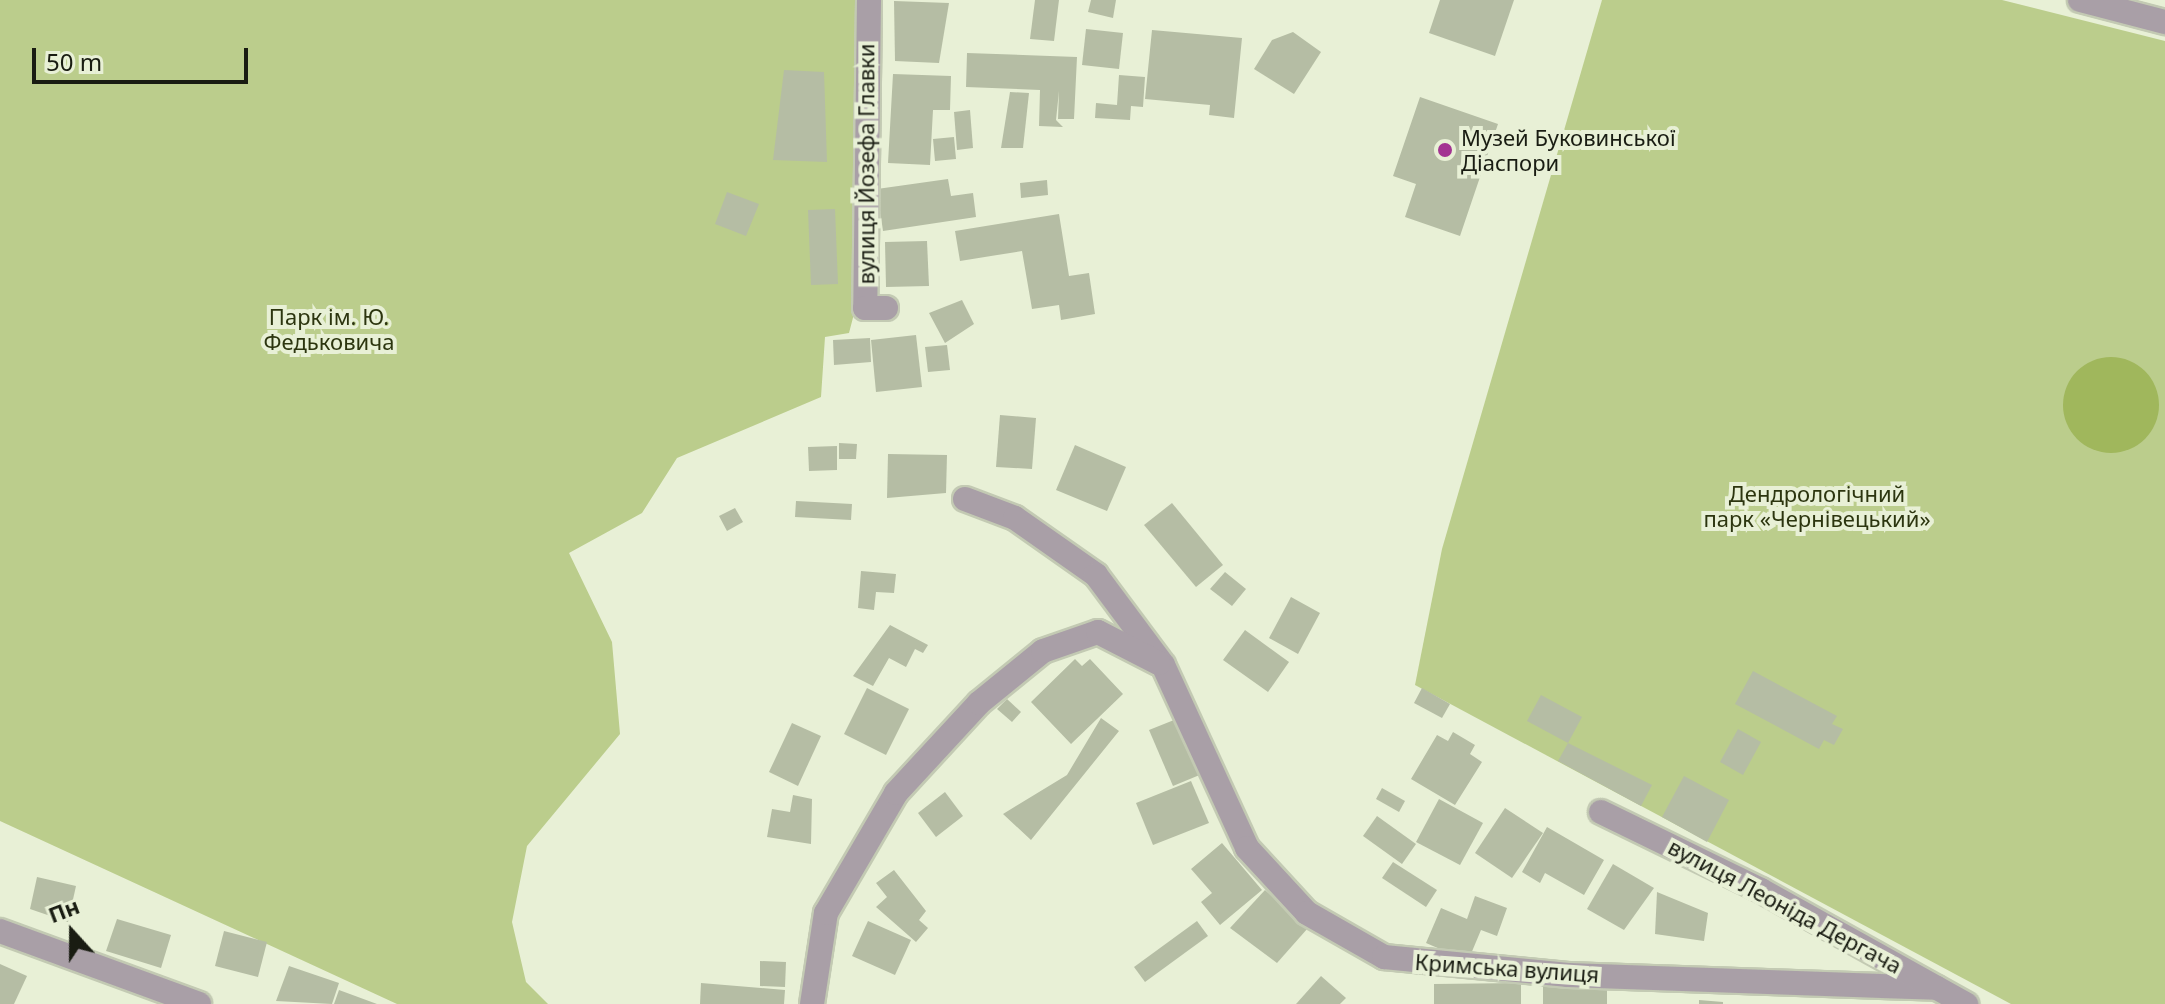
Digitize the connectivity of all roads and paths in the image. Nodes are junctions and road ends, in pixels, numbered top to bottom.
1 (869, 0) edge
2 (2080, 0) edge
3 (2165, 22) edge
4 (886, 308) dead end
5 (965, 499) dead end
6 (1163, 665) junction
7 (1601, 812) dead end
8 (0, 931) edge
9 (1937, 988) junction
10 (199, 1004) edge
11 (812, 1004) edge
12 (1966, 1004) edge

1 - 4 street, вулиця Йозефа Главки
2 - 3 street
5 - 6 street, Кримська вулиця
6 - 9 street, Кримська вулиця
6 - 11 street
7 - 9 street, вулиця Леоніда Дергача
8 - 10 street
9 - 12 street, вулиця Леоніда Дергача

